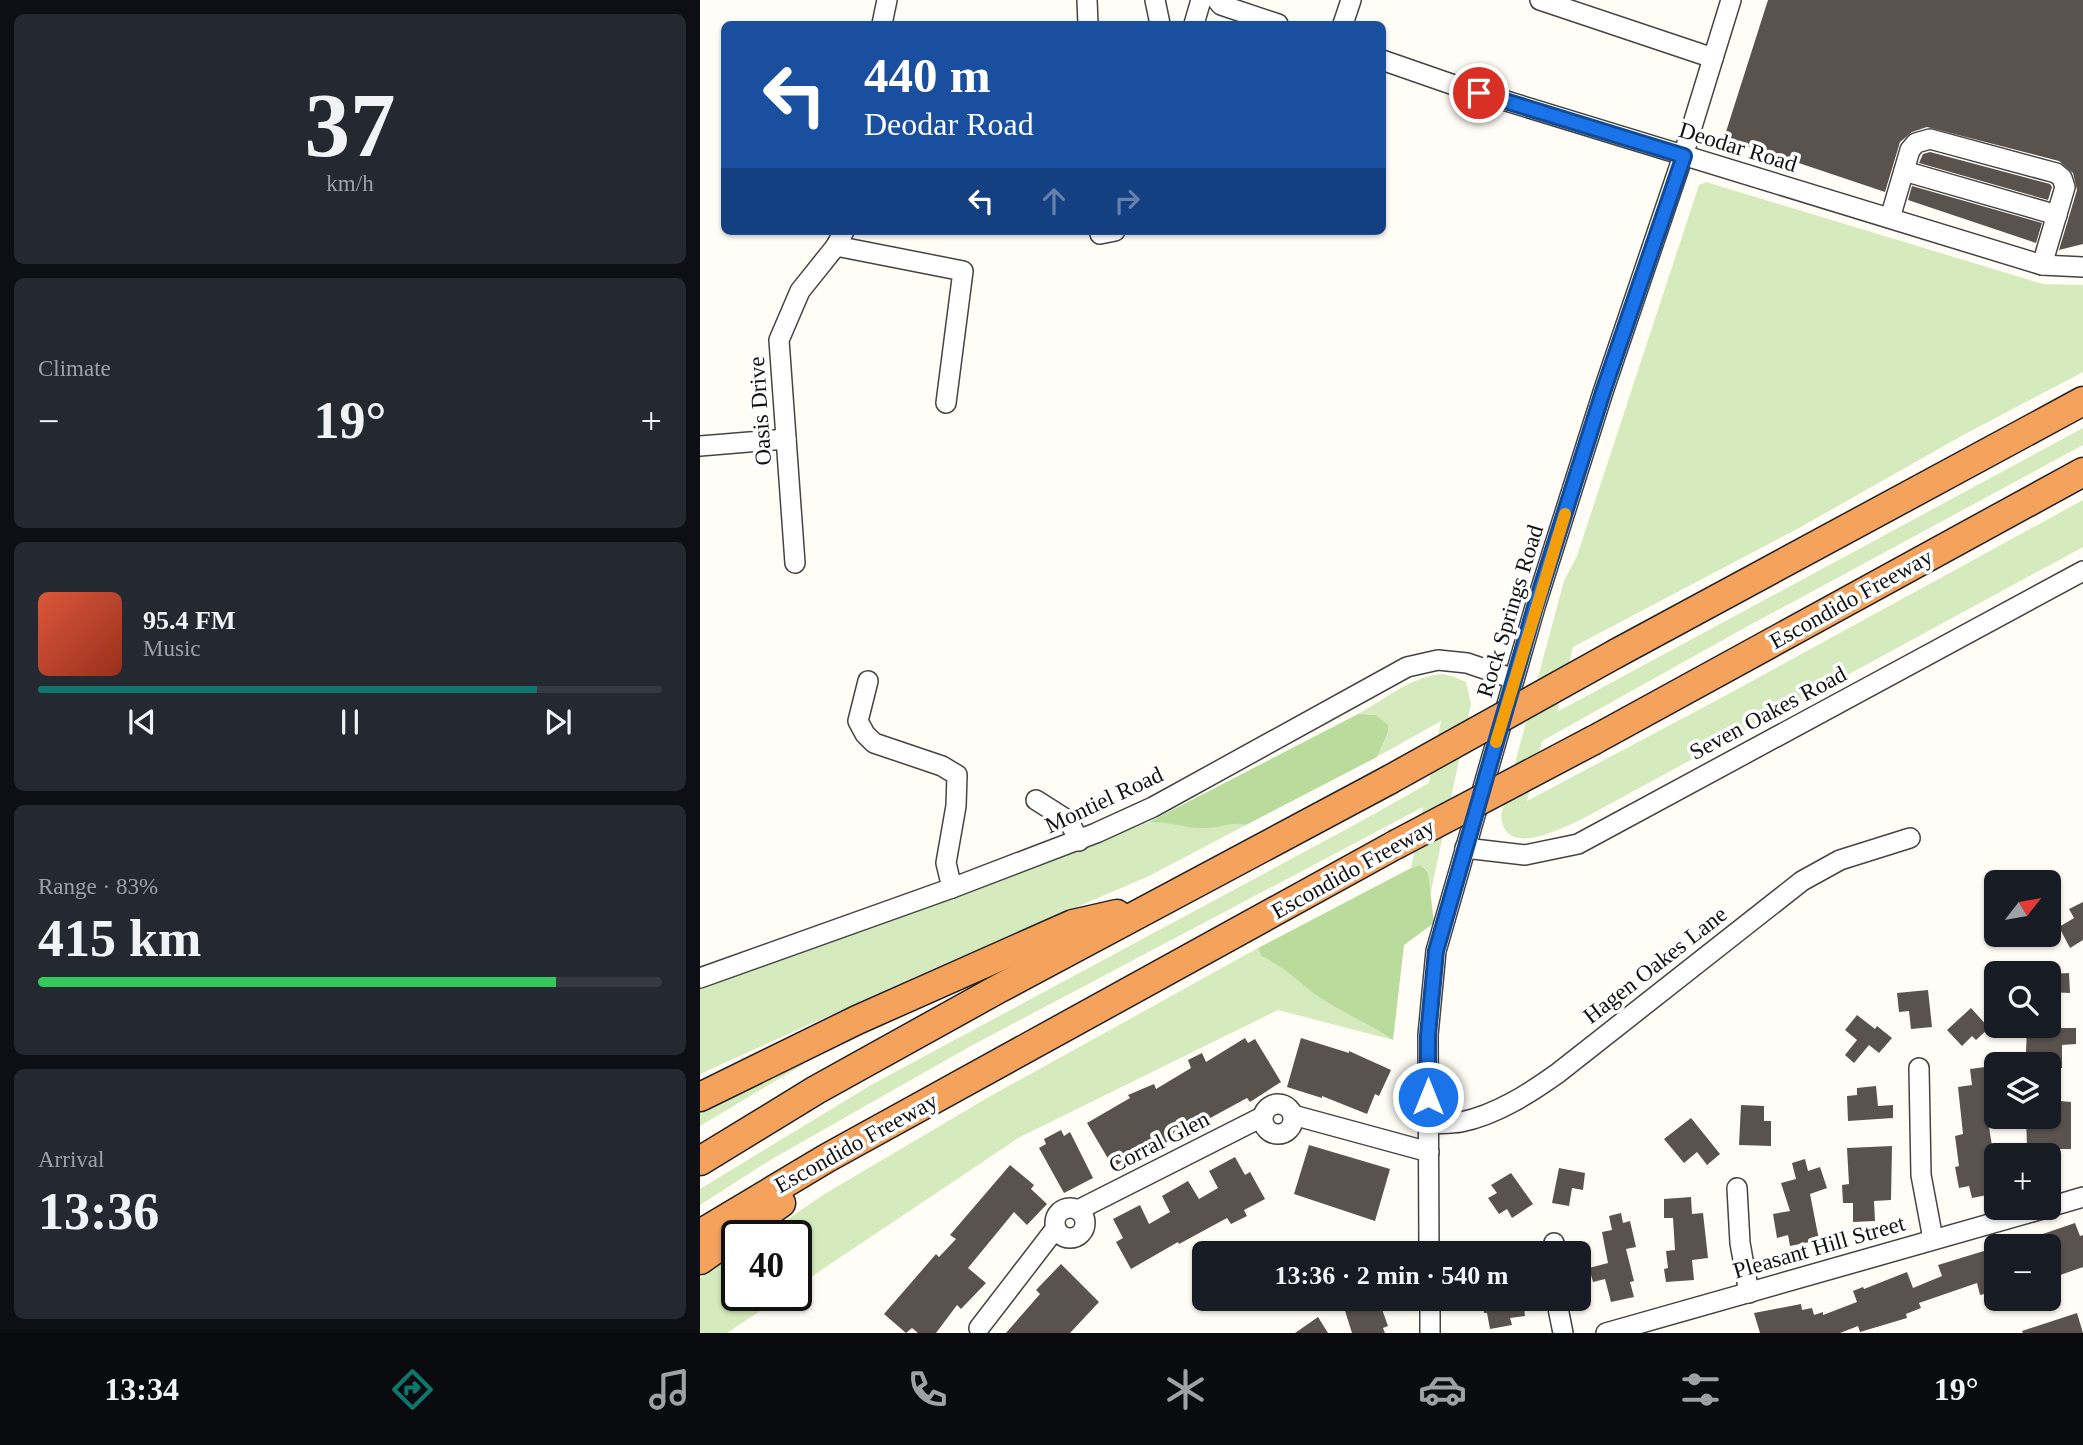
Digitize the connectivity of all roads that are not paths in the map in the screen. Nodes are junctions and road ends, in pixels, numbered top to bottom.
1 (887, 0) edge
2 (1087, 0) edge
3 (1155, 0) edge
4 (1200, 0) edge
5 (1217, 0) edge
6 (1351, 0) edge
7 (1540, 0) edge
8 (1731, 0) edge
9 (883, 21) edge
10 (1088, 21) edge
11 (1159, 21) edge
12 (1195, 21) edge
13 (1269, 21) edge
14 (1344, 21) edge
15 (1713, 58) junction
16 (1386, 61) edge
17 (1684, 156) junction
18 (1904, 171) junction
19 (2057, 215) junction
20 (1890, 219) junction
21 (840, 239) edge
22 (2042, 265) junction
23 (2083, 267) edge
24 (2083, 401) edge
25 (946, 403) dead end
26 (786, 439) junction
27 (700, 446) edge
28 (2083, 472) edge
29 (795, 564) dead end
30 (2083, 571) edge
31 (1514, 679) junction
32 (868, 681) dead end
33 (1036, 800) dead end
34 (1910, 838) dead end
35 (1079, 841) junction
36 (1465, 848) junction
37 (952, 888) junction
38 (1151, 906) junction
39 (700, 978) edge
40 (1919, 1068) dead end
41 (700, 1097) edge
42 (1428, 1124) junction
43 (1429, 1152) junction
44 (827, 1158) junction
45 (700, 1161) edge
46 (1737, 1188) dead end
47 (2083, 1197) edge
48 (2061, 1203) edge
49 (2001, 1220) edge
50 (700, 1234) edge
51 (1933, 1239) junction
52 (1429, 1241) edge
53 (700, 1260) edge
54 (1749, 1293) junction
55 (1430, 1311) edge
56 (1559, 1311) edge
57 (975, 1331) edge
58 (1430, 1333) edge
59 (1563, 1333) edge
60 (1606, 1333) edge

1 - 9 street
2 - 10 street
3 - 11 street
4 - 12 street
5 - 13 street
6 - 14 street
7 - 15 street
8 - 15 street, Rock Springs Road
15 - 17 street, Rock Springs Road
16 - 17 street, Deodar Road
17 - 20 street, Deodar Road
17 - 31 street, Rock Springs Road
18 - 19 street
18 - 19 street
18 - 20 street
19 - 22 street
20 - 22 street, Deodar Road
21 - 25 street
21 - 26 street, Oasis Drive
22 - 23 street, Deodar Road
24 - 38 highway, bridge
26 - 27 street
26 - 29 street, Oasis Drive
28 - 44 highway, Escondido Freeway, bridge
30 - 36 street, Seven Oakes Road
31 - 35 street, Montiel Road
31 - 36 street, Rock Springs Road
32 - 37 street
33 - 35 street
34 - 42 street, Hagen Oakes Lane
35 - 37 street, Montiel Road
36 - 42 street, Rock Springs Road
37 - 39 street, Montiel Road
38 - 41 highway
38 - 45 highway
40 - 51 street
42 - 43 street, Rock Springs Road
43 - 52 street, Rock Springs Road
43 - 57 street, Corral Glen
44 - 50 highway, Escondido Freeway
44 - 53 highway
46 - 54 street
47 - 48 street, Pleasant Hill Street
49 - 51 street, Pleasant Hill Street
51 - 54 street, Pleasant Hill Street
54 - 60 street, Pleasant Hill Street
55 - 58 street
56 - 59 street

